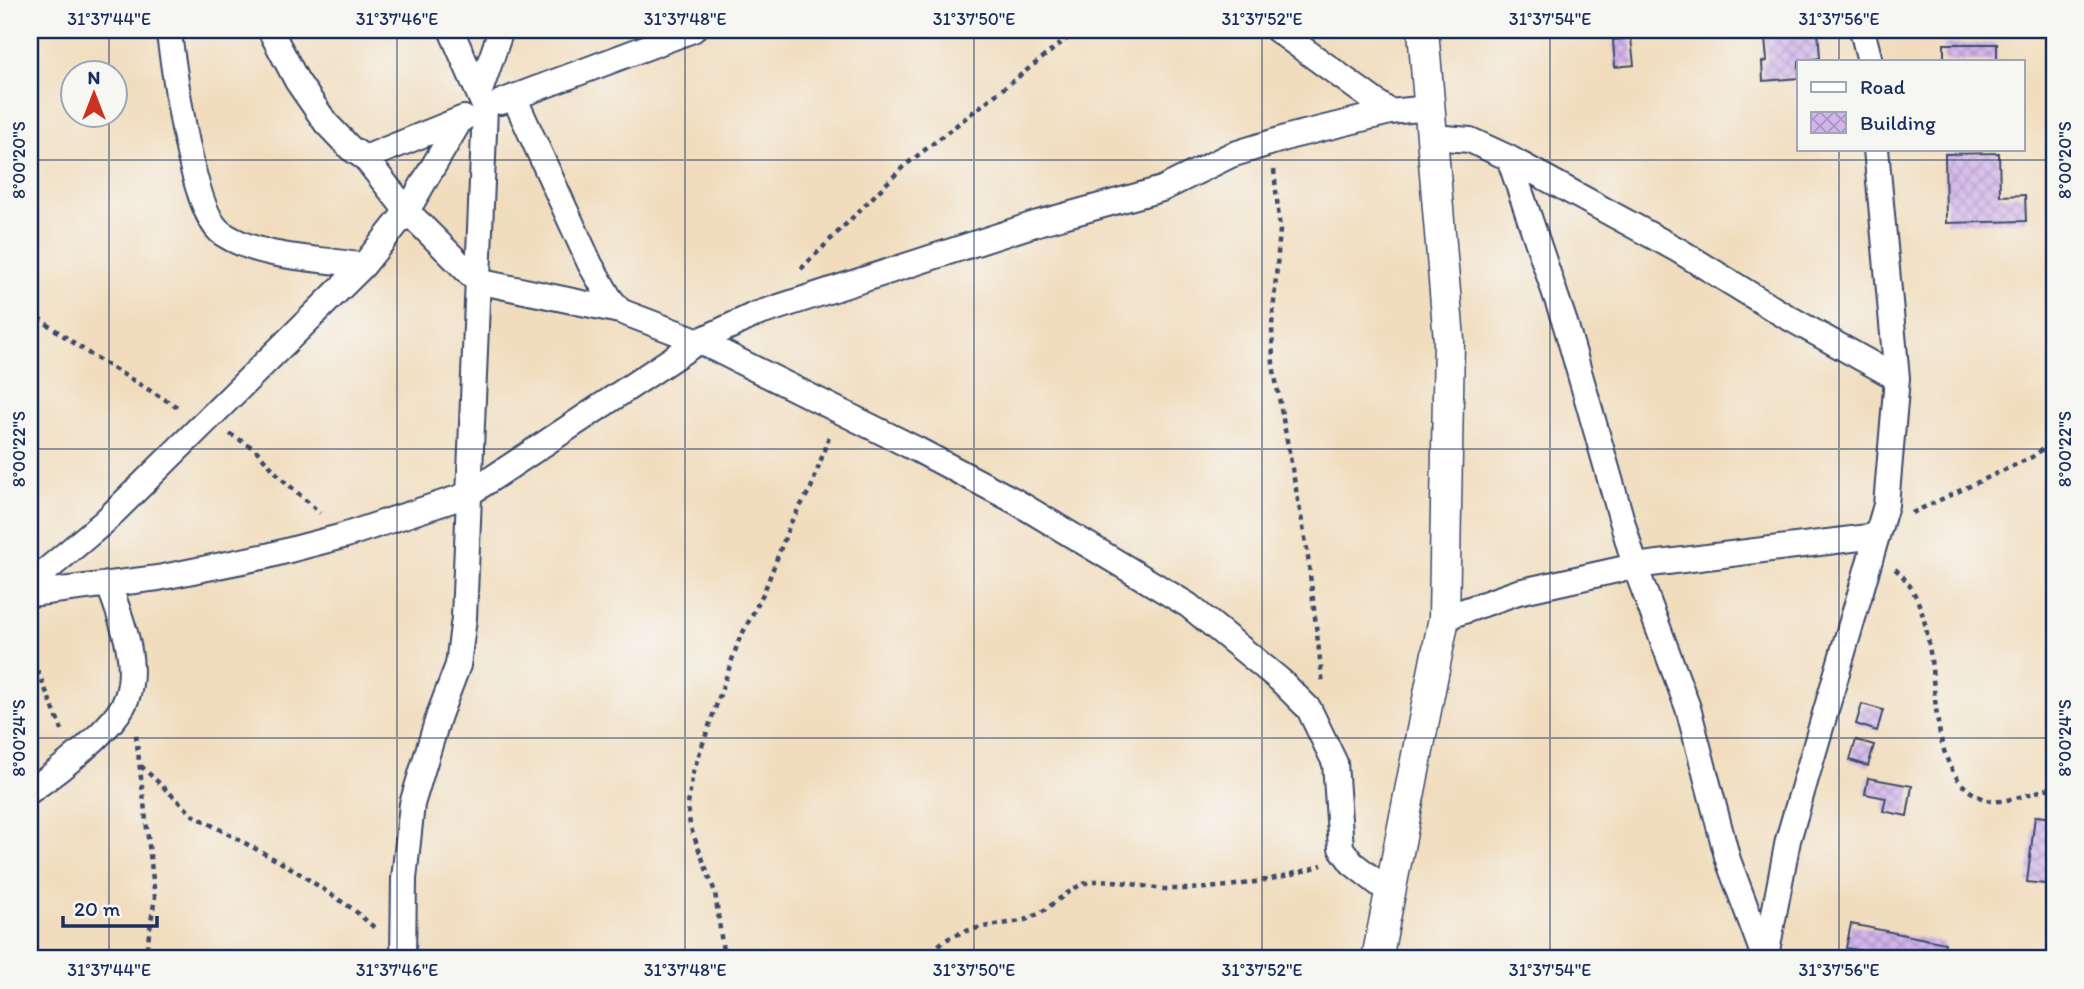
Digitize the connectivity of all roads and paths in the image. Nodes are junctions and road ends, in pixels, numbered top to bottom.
1 (270, 30) edge
2 (452, 30) edge
3 (501, 30) edge
4 (693, 30) edge
5 (1078, 30) edge
6 (1277, 30) edge
7 (1423, 30) edge
8 (1862, 30) edge
9 (169, 35) dead end
10 (1870, 60) edge
11 (514, 97) junction
12 (482, 101) junction
13 (1390, 112) junction
14 (461, 119) junction
15 (1431, 122) junction
16 (1271, 143) junction
17 (1876, 150) edge
18 (365, 158) junction
19 (1510, 158) junction
20 (407, 211) junction
21 (363, 266) junction
22 (794, 276) dead end
23 (477, 281) junction
24 (620, 310) junction
25 (30, 312) edge
26 (699, 341) junction
27 (1897, 378) junction
28 (836, 410) junction
29 (205, 426) junction
30 (2054, 442) edge
31 (467, 495) junction
32 (343, 536) junction
33 (1874, 543) junction
34 (1635, 566) junction
35 (30, 584) edge
36 (109, 585) junction
37 (30, 594) edge
38 (1444, 618) junction
39 (30, 652) edge
40 (129, 687) junction
41 (1324, 690) dead end
42 (75, 756) junction
43 (141, 766) junction
44 (2054, 787) edge
45 (30, 791) edge
46 (1345, 857) junction
47 (1388, 891) junction
48 (403, 956) edge
49 (1766, 957) edge
50 (145, 959) edge
51 (724, 959) edge
52 (924, 959) edge
53 (1377, 959) edge

1 - 18 street
2 - 12 street
3 - 12 street
4 - 11 street
5 - 22 path
6 - 13 street
7 - 15 street
8 - 10 street
9 - 21 street
11 - 12 street
11 - 24 street
12 - 14 street
12 - 23 street
13 - 15 street
13 - 16 street
14 - 18 street
14 - 20 street
15 - 19 street
15 - 38 street
16 - 26 street
16 - 41 path
17 - 27 street
18 - 20 street
19 - 27 street
19 - 34 street
20 - 21 street
20 - 23 street
21 - 29 street
23 - 24 street
23 - 31 street
24 - 26 street
25 - 29 path
26 - 28 street
26 - 31 street
27 - 33 street
28 - 46 street
28 - 51 path
29 - 32 path
29 - 35 street
30 - 33 path
31 - 32 street
31 - 48 street
32 - 36 street
33 - 34 street
33 - 44 path
33 - 49 street
34 - 38 street
34 - 49 street
36 - 37 street
36 - 40 street
38 - 47 street
39 - 42 path
40 - 42 street
40 - 43 path
42 - 45 street
43 - 48 path
43 - 50 path
46 - 47 street
46 - 52 path
47 - 53 street

